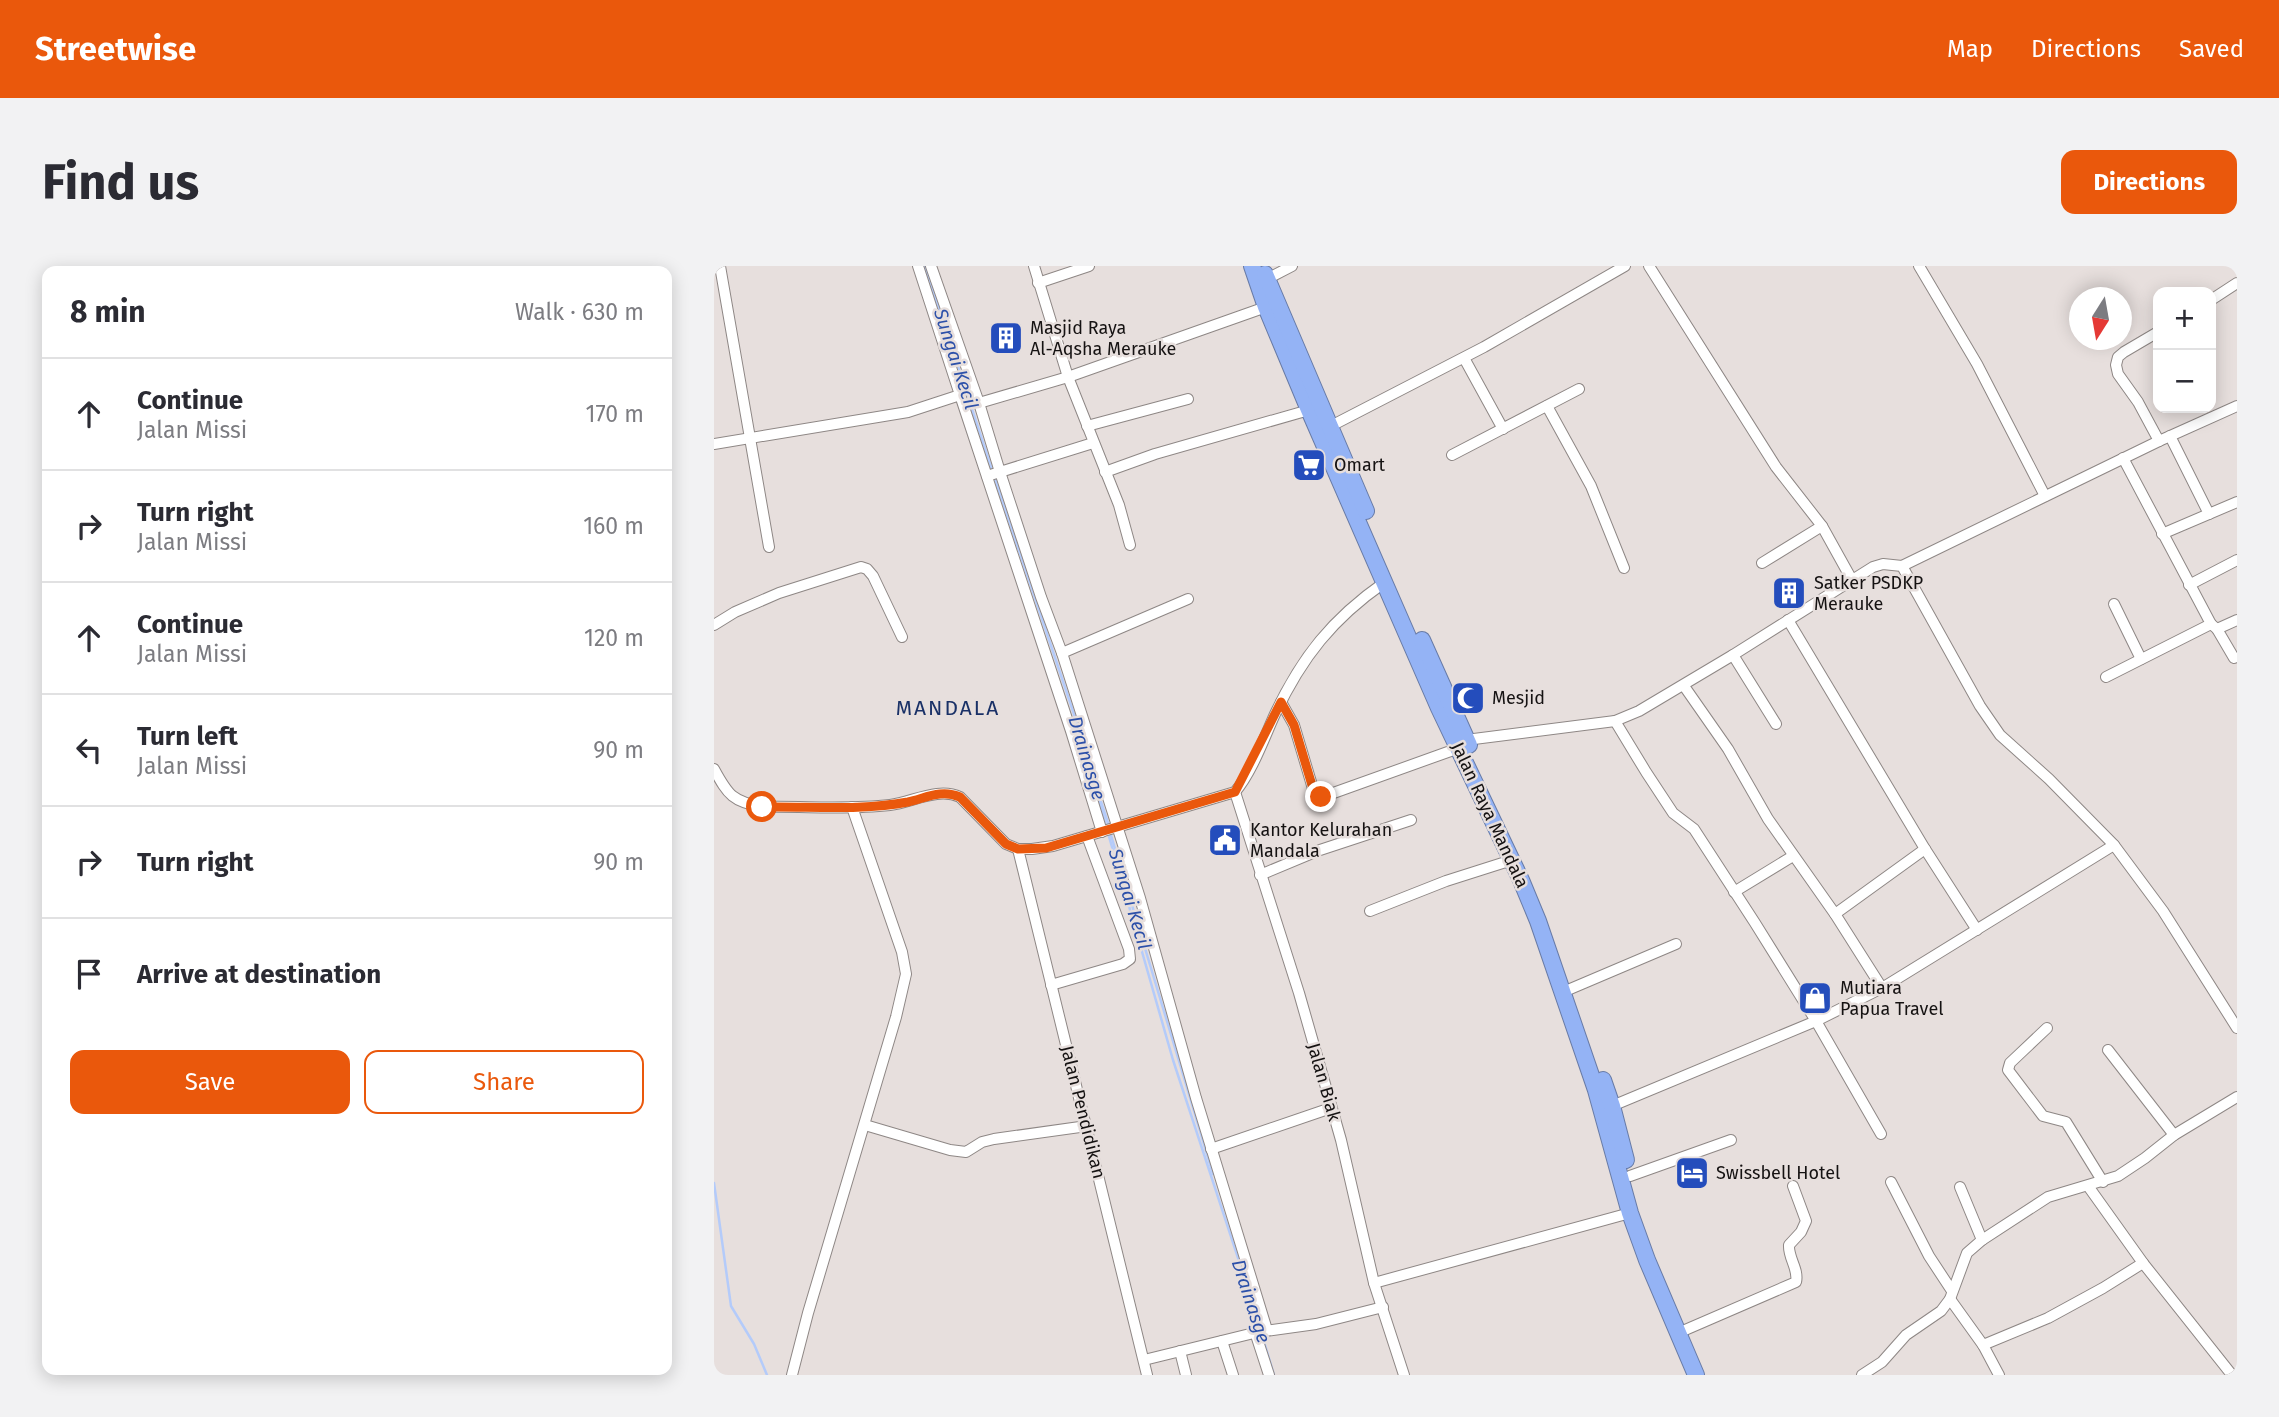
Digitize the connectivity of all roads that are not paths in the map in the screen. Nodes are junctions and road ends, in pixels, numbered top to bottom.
1 (720, 266) edge
2 (918, 266) edge
3 (931, 266) edge
4 (1034, 266) edge
5 (1089, 266) edge
6 (1252, 266) edge
7 (1292, 266) edge
8 (1625, 266) edge
9 (1649, 266) edge
10 (1919, 266) edge
11 (1265, 272) edge
12 (1038, 283) junction
13 (2237, 283) edge
14 (2216, 297) edge
15 (1266, 307) junction
16 (2153, 335) edge
17 (1464, 358) junction
18 (1068, 377) junction
19 (1579, 389) dead end
20 (1308, 392) junction
21 (960, 394) junction
22 (1188, 399) dead end
23 (979, 403) junction
24 (1547, 406) junction
25 (2237, 406) edge
26 (1309, 410) junction
27 (1087, 426) junction
28 (1329, 427) junction
29 (1503, 429) junction
30 (750, 438) junction
31 (2164, 438) junction
32 (1093, 443) junction
33 (714, 444) edge
34 (1452, 455) dead end
35 (2123, 458) junction
36 (1105, 471) junction
37 (994, 474) junction
38 (2045, 496) junction
39 (2237, 502) edge
40 (2208, 514) junction
41 (1822, 526) junction
42 (2162, 534) junction
43 (1130, 545) dead end
44 (769, 547) dead end
45 (2237, 560) edge
46 (1762, 563) dead end
47 (1902, 566) junction
48 (1624, 568) dead end
49 (1852, 580) junction
50 (1385, 582) junction
51 (2189, 585) junction
52 (1188, 599) dead end
53 (2114, 604) dead end
54 (1788, 620) junction
55 (2237, 620) edge
56 (714, 625) edge
57 (2214, 626) junction
58 (902, 637) dead end
59 (1062, 653) junction
60 (1733, 655) junction
61 (2234, 658) dead end
62 (2141, 659) junction
63 (2106, 677) dead end
64 (1684, 685) junction
65 (1281, 702) junction
66 (1615, 721) junction
67 (1776, 724) dead end
68 (1463, 744) junction
69 (714, 769) edge
70 (1235, 792) junction
71 (852, 807) junction
72 (1411, 820) dead end
73 (1110, 830) junction
74 (1087, 836) junction
75 (2114, 845) junction
76 (1018, 849) junction
77 (1925, 849) junction
78 (1793, 856) junction
79 (1512, 860) junction
80 (1260, 875) junction
81 (1734, 892) junction
82 (1370, 911) dead end
83 (1835, 914) junction
84 (1977, 930) junction
85 (1676, 944) dead end
86 (1051, 985) junction
87 (1882, 988) junction
88 (1567, 990) junction
89 (1816, 1021) junction
90 (2047, 1028) dead end
91 (2237, 1028) edge
92 (2108, 1050) dead end
93 (2237, 1097) edge
94 (1612, 1106) junction
95 (1331, 1108) junction
96 (865, 1125) junction
97 (1087, 1126) junction
98 (1881, 1134) dead end
99 (2174, 1135) junction
100 (1731, 1140) dead end
101 (1211, 1149) junction
102 (1630, 1176) junction
103 (1891, 1182) dead end
104 (2103, 1182) junction
105 (1793, 1186) dead end
106 (2088, 1186) junction
107 (1960, 1187) dead end
108 (1630, 1213) junction
109 (1982, 1240) junction
110 (2143, 1263) junction
111 (1374, 1283) junction
112 (1951, 1295) junction
113 (1383, 1307) junction
114 (1685, 1330) junction
115 (1261, 1331) junction
116 (1222, 1341) junction
117 (1983, 1345) junction
118 (1180, 1351) junction
119 (1144, 1360) junction
120 (1700, 1373) edge
121 (792, 1375) edge
122 (1147, 1375) edge
123 (1186, 1375) edge
124 (1233, 1375) edge
125 (1269, 1375) edge
126 (1404, 1375) edge
127 (1862, 1375) edge
128 (1999, 1375) edge
129 (2232, 1375) edge

1 - 30 street
2 - 21 street
3 - 23 street
4 - 12 street
5 - 12 street
6 - 15 highway, Jalan Raya Mandala
7 - 11 street
8 - 17 street
9 - 41 street
10 - 38 street
11 - 20 highway, Jalan Raya Mandala
12 - 18 street
13 - 14 street
15 - 18 street
15 - 20 highway, Jalan Raya Mandala
16 - 31 street
17 - 28 street
17 - 29 street
18 - 23 street
18 - 27 street
19 - 24 street
20 - 26 highway, Jalan Raya Mandala
20 - 28 highway, Jalan Raya Mandala
21 - 30 street
21 - 37 street
22 - 27 street
23 - 37 street
24 - 29 street
24 - 48 street
25 - 31 street
26 - 36 street
26 - 50 highway, Jalan Raya Mandala
27 - 32 street
28 - 68 highway, Jalan Raya Mandala
29 - 34 street
30 - 33 street
30 - 44 street
31 - 35 street
31 - 40 street
32 - 36 street
32 - 37 street
35 - 38 street
35 - 42 street
36 - 43 street
37 - 59 street
37 - 73 street
38 - 47 street
39 - 40 street
40 - 42 street
41 - 46 street
41 - 49 street
42 - 51 street
45 - 51 street
47 - 49 street
47 - 75 street
49 - 54 street
50 - 65 street
50 - 68 highway, Jalan Raya Mandala
51 - 57 street
52 - 59 street
53 - 62 street
54 - 60 street
54 - 77 street
55 - 57 street
56 - 58 street
57 - 61 street
57 - 62 street
59 - 73 street
60 - 64 street
60 - 67 street
62 - 63 street
64 - 66 street
64 - 78 street
65 - 68 street
65 - 70 street
66 - 68 street
66 - 81 street
68 - 79 highway, Jalan Raya Mandala
68 - 88 highway, Jalan Raya Mandala
69 - 71 street
70 - 73 street
70 - 80 street, Jalan Biak
71 - 76 street
71 - 96 street
72 - 80 street
73 - 74 street
73 - 101 street
74 - 76 street
74 - 86 street
75 - 84 street
75 - 91 street
76 - 86 street, Jalan Pendidikan
77 - 83 street
77 - 84 street
78 - 81 street
78 - 83 street
79 - 82 street
79 - 88 highway, Jalan Raya Mandala
80 - 95 street, Jalan Biak
81 - 89 street
83 - 87 street
84 - 87 street
85 - 88 street
86 - 97 street, Jalan Pendidikan
87 - 89 street
88 - 94 highway, Jalan Raya Mandala
88 - 108 highway, Jalan Raya Mandala
89 - 94 street
89 - 98 street
90 - 104 street
92 - 99 street
93 - 99 street
94 - 102 highway, Jalan Raya Mandala
95 - 101 street
95 - 111 street, Jalan Biak
96 - 97 street
96 - 121 street
97 - 119 street, Jalan Pendidikan
99 - 104 street
100 - 102 street
101 - 115 street
102 - 114 highway, Jalan Raya Mandala
103 - 112 street
104 - 106 street
105 - 114 street
106 - 109 street
106 - 110 street
107 - 109 street
108 - 111 street
108 - 120 highway, Jalan Raya Mandala
109 - 112 street
110 - 117 street
110 - 129 street
111 - 113 street, Jalan Biak
112 - 117 street
112 - 127 street
113 - 115 street
113 - 126 street, Jalan Biak
114 - 120 highway, Jalan Raya Mandala
115 - 116 street
115 - 125 street
116 - 118 street
116 - 124 street
117 - 128 street
118 - 119 street
118 - 123 street
119 - 122 street, Jalan Pendidikan

